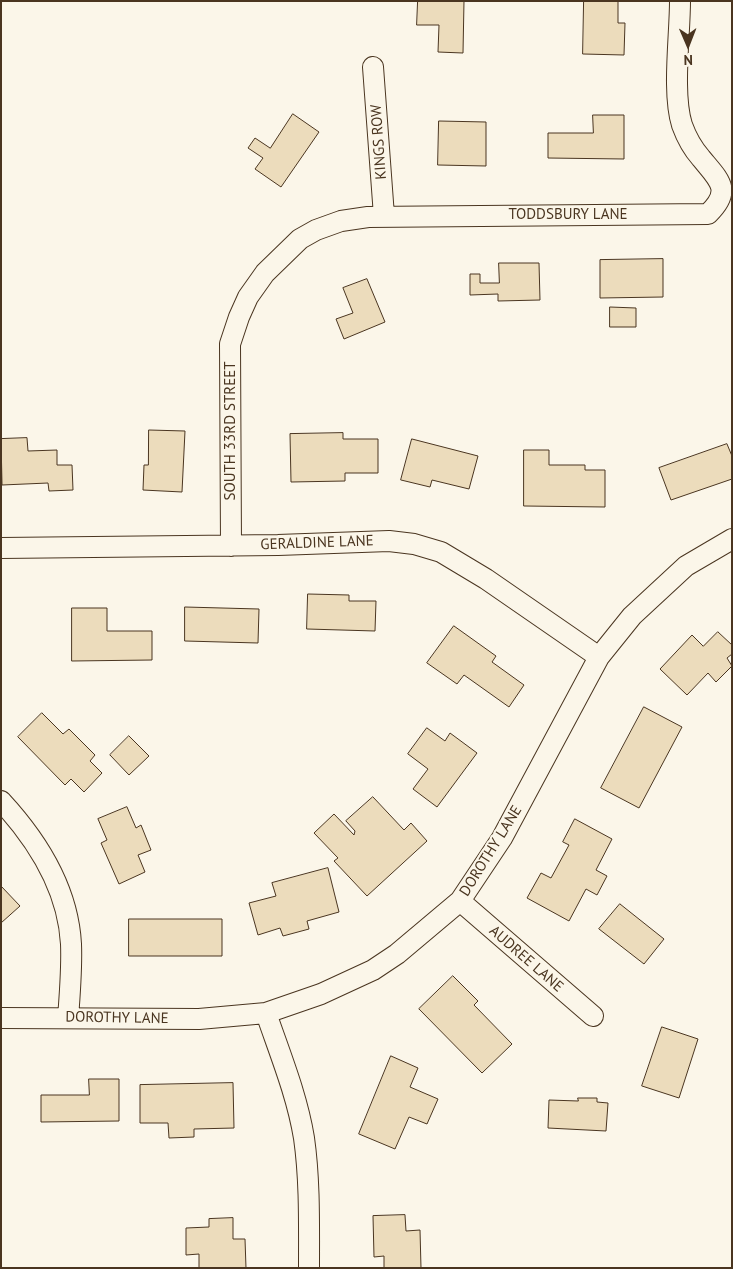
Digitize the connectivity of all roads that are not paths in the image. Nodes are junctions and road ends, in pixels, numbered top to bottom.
1 (680, 1) edge
2 (374, 67) dead end
3 (384, 216) junction
4 (239, 318) joint
5 (732, 539) edge
6 (231, 546) junction
7 (1, 548) edge
8 (599, 657) junction
9 (1, 801) edge
10 (460, 901) junction
11 (266, 1013) junction
12 (593, 1016) dead end
13 (1, 1018) edge
14 (68, 1018) junction
15 (309, 1268) edge

1 - 3 street, TODDSBURY LANE
2 - 3 street, KINGS ROW
3 - 4 street, TODDSBURY LANE
4 - 6 street, SOUTH 33RD STREET
5 - 8 street, DOROTHY LANE
6 - 7 street, GERALDINE LANE
6 - 8 street, GERALDINE LANE
8 - 10 street, DOROTHY LANE
9 - 14 street
10 - 11 street, DOROTHY LANE
10 - 12 street, AUDREE LANE
11 - 14 street, DOROTHY LANE
11 - 15 street
13 - 14 street, DOROTHY LANE

